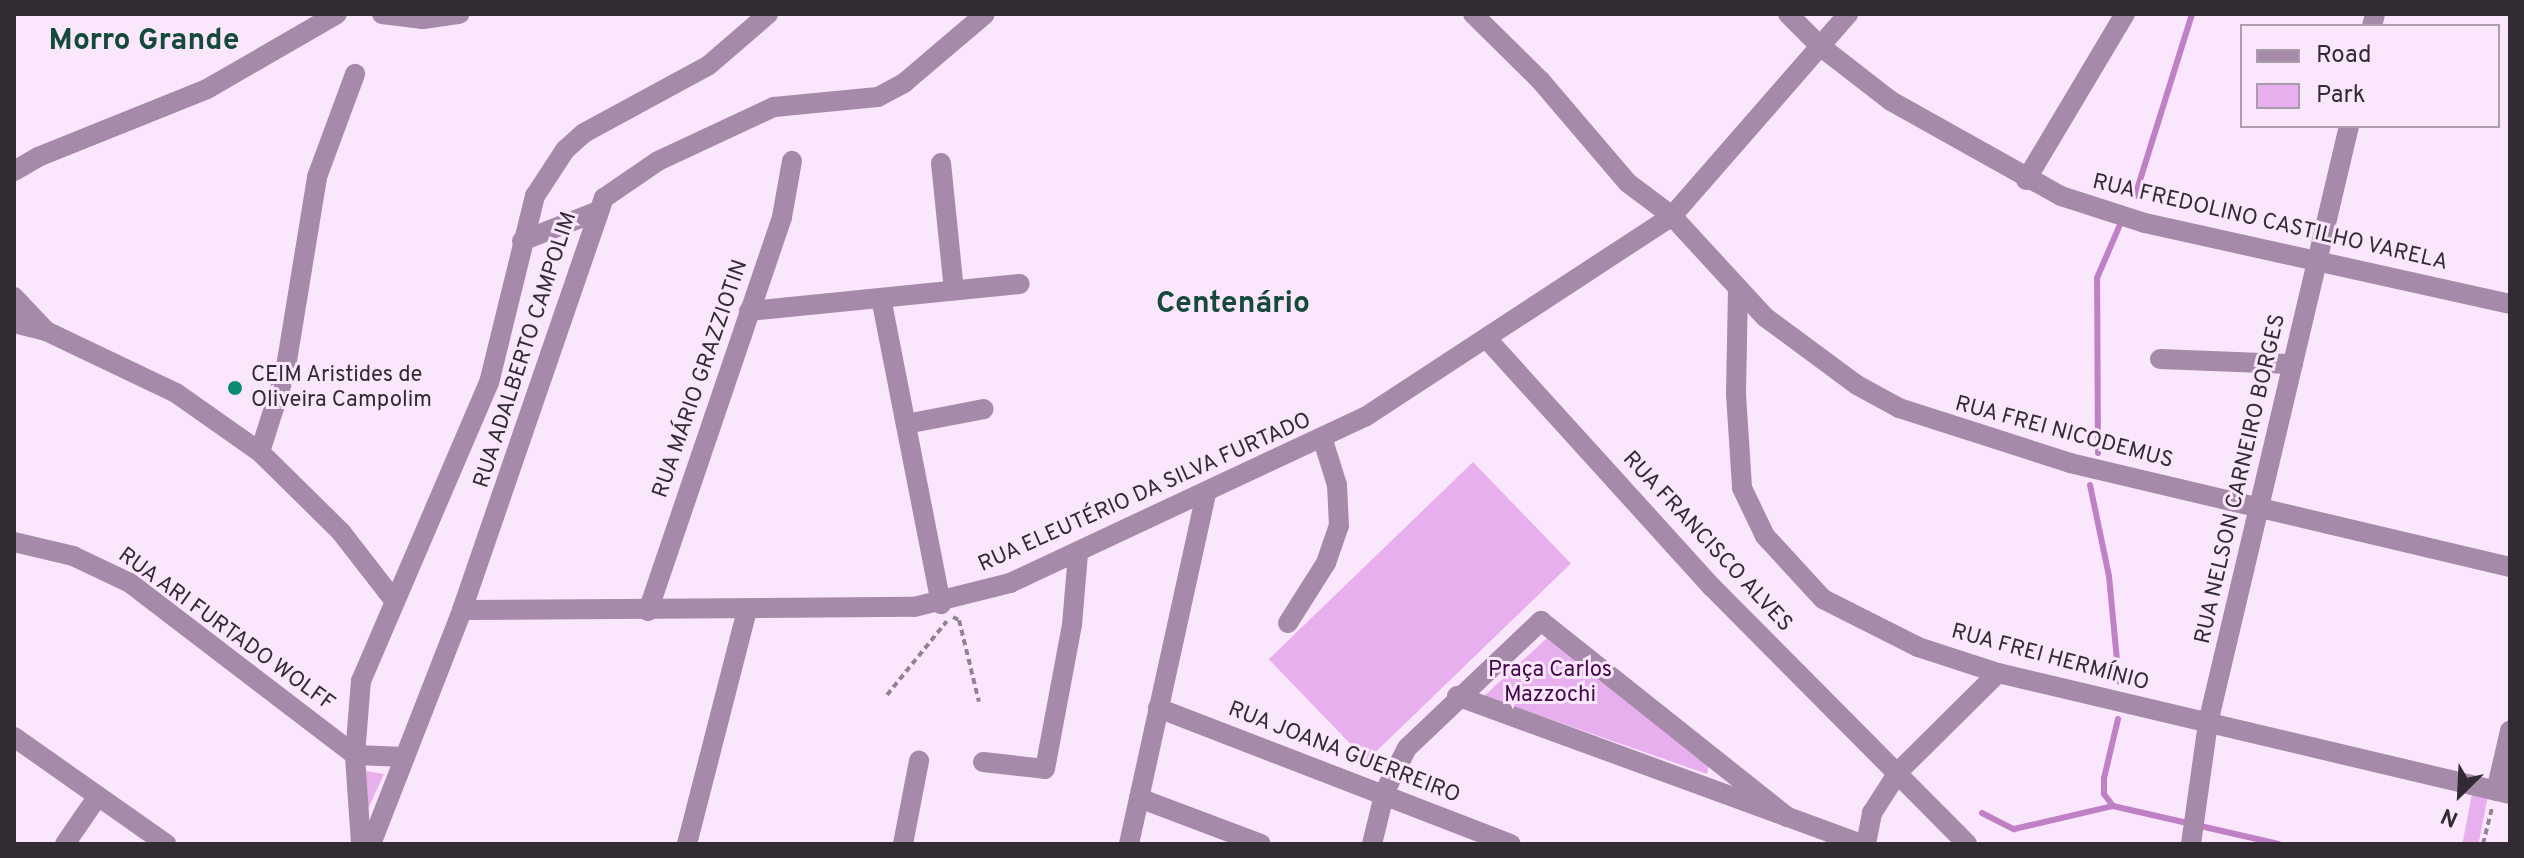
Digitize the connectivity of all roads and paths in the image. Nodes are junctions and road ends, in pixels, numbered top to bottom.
1 (337, 14) edge
2 (382, 14) edge
3 (460, 14) edge
4 (768, 14) edge
5 (985, 14) edge
6 (1473, 14) edge
7 (1788, 14) edge
8 (1848, 14) edge
9 (2125, 14) edge
10 (1820, 46) junction
11 (355, 74) dead end
12 (2349, 128) edge
13 (792, 161) dead end
14 (941, 163) dead end
15 (14, 171) edge
16 (2026, 180) junction
17 (596, 212) junction
18 (1672, 216) junction
19 (522, 241) junction
20 (2318, 259) junction
21 (1020, 284) dead end
22 (1738, 289) junction
23 (954, 290) junction
24 (14, 297) edge
25 (881, 298) junction
26 (2510, 304) edge
27 (749, 311) junction
28 (14, 323) edge
29 (46, 331) junction
30 (1487, 339) junction
31 (2160, 359) dead end
32 (2293, 364) junction
33 (984, 409) dead end
34 (906, 424) junction
35 (1323, 440) junction
36 (260, 452) junction
37 (1206, 494) junction
38 (2259, 507) junction
39 (14, 542) edge
40 (1078, 553) junction
41 (2510, 567) edge
42 (393, 599) junction
43 (462, 610) junction
44 (747, 610) junction
45 (946, 610) junction
46 (648, 611) junction
47 (1288, 623) dead end
48 (1998, 673) junction
49 (887, 695) dead end
50 (1457, 696) junction
51 (979, 702) dead end
52 (1158, 708) junction
53 (2208, 723) junction
54 (2510, 731) edge
55 (14, 737) edge
56 (355, 755) junction
57 (405, 757) junction
58 (919, 761) dead end
59 (983, 762) dead end
60 (1899, 771) junction
61 (1385, 791) junction
62 (2503, 793) edge
63 (98, 796) junction
64 (1139, 798) junction
65 (1787, 817) junction
66 (2192, 838) edge
67 (65, 844) edge
68 (166, 844) edge
69 (361, 844) edge
70 (371, 844) edge
71 (687, 844) edge
72 (903, 844) edge
73 (1129, 844) edge
74 (1261, 844) edge
75 (1372, 844) edge
76 (1511, 844) edge
77 (1864, 844) edge
78 (1967, 844) edge
79 (2483, 844) edge

1 - 15 street
2 - 3 street
4 - 19 street
5 - 17 street, RUA ADALBERTO CAMPOLIM
6 - 18 street, RUA FREI NICODEMUS
7 - 10 street, RUA FREDOLINO CASTILHO VARELA
8 - 10 street, RUA ELEUTÉRIO DA SILVA FURTADO
9 - 16 street
10 - 16 street, RUA FREDOLINO CASTILHO VARELA
10 - 18 street, RUA ELEUTÉRIO DA SILVA FURTADO
11 - 36 street
12 - 20 street, RUA NELSON CARNEIRO BORGES
13 - 27 street, RUA MÁRIO GRAZZIOTIN
14 - 23 street
16 - 20 street, RUA FREDOLINO CASTILHO VARELA
17 - 19 street
17 - 43 street, RUA ADALBERTO CAMPOLIM
18 - 22 street, RUA FREI NICODEMUS
18 - 30 street, RUA ELEUTÉRIO DA SILVA FURTADO
19 - 42 street
20 - 26 street, RUA FREDOLINO CASTILHO VARELA
20 - 32 street, RUA NELSON CARNEIRO BORGES
21 - 23 street
22 - 38 street, RUA FREI NICODEMUS
22 - 48 street, RUA FREI HERMÍNIO
23 - 25 street
24 - 29 street
25 - 27 street
25 - 34 street
27 - 46 street, RUA MÁRIO GRAZZIOTIN
28 - 29 street
29 - 36 street
30 - 35 street, RUA ELEUTÉRIO DA SILVA FURTADO
30 - 60 street, RUA FRANCISCO ALVES
31 - 32 street
32 - 38 street, RUA NELSON CARNEIRO BORGES
33 - 34 street
34 - 45 street
35 - 37 street, RUA ELEUTÉRIO DA SILVA FURTADO
35 - 47 street
36 - 42 street
37 - 40 street, RUA ELEUTÉRIO DA SILVA FURTADO
37 - 52 street
38 - 41 street, RUA FREI NICODEMUS
38 - 53 street, RUA NELSON CARNEIRO BORGES
39 - 56 street, RUA ARI FURTADO WOLFF
40 - 45 street, RUA ELEUTÉRIO DA SILVA FURTADO
40 - 59 street
42 - 56 street
43 - 46 street, RUA ELEUTÉRIO DA SILVA FURTADO
43 - 57 street
44 - 45 street, RUA ELEUTÉRIO DA SILVA FURTADO
44 - 46 street, RUA ELEUTÉRIO DA SILVA FURTADO
44 - 71 street
45 - 49 path
45 - 51 path
48 - 53 street, RUA FREI HERMÍNIO
48 - 60 street
50 - 61 street
50 - 65 street
50 - 65 street
52 - 61 street, RUA JOANA GUERREIRO
52 - 64 street
53 - 62 street, RUA FREI HERMÍNIO
53 - 66 street, RUA NELSON CARNEIRO BORGES
54 - 62 street
55 - 63 street
56 - 57 street
56 - 69 street
57 - 70 street
58 - 72 street
60 - 77 street
60 - 78 street, RUA FRANCISCO ALVES
61 - 75 street
61 - 76 street, RUA JOANA GUERREIRO
62 - 79 path
63 - 67 street
63 - 68 street
64 - 73 street
64 - 74 street
65 - 77 street

